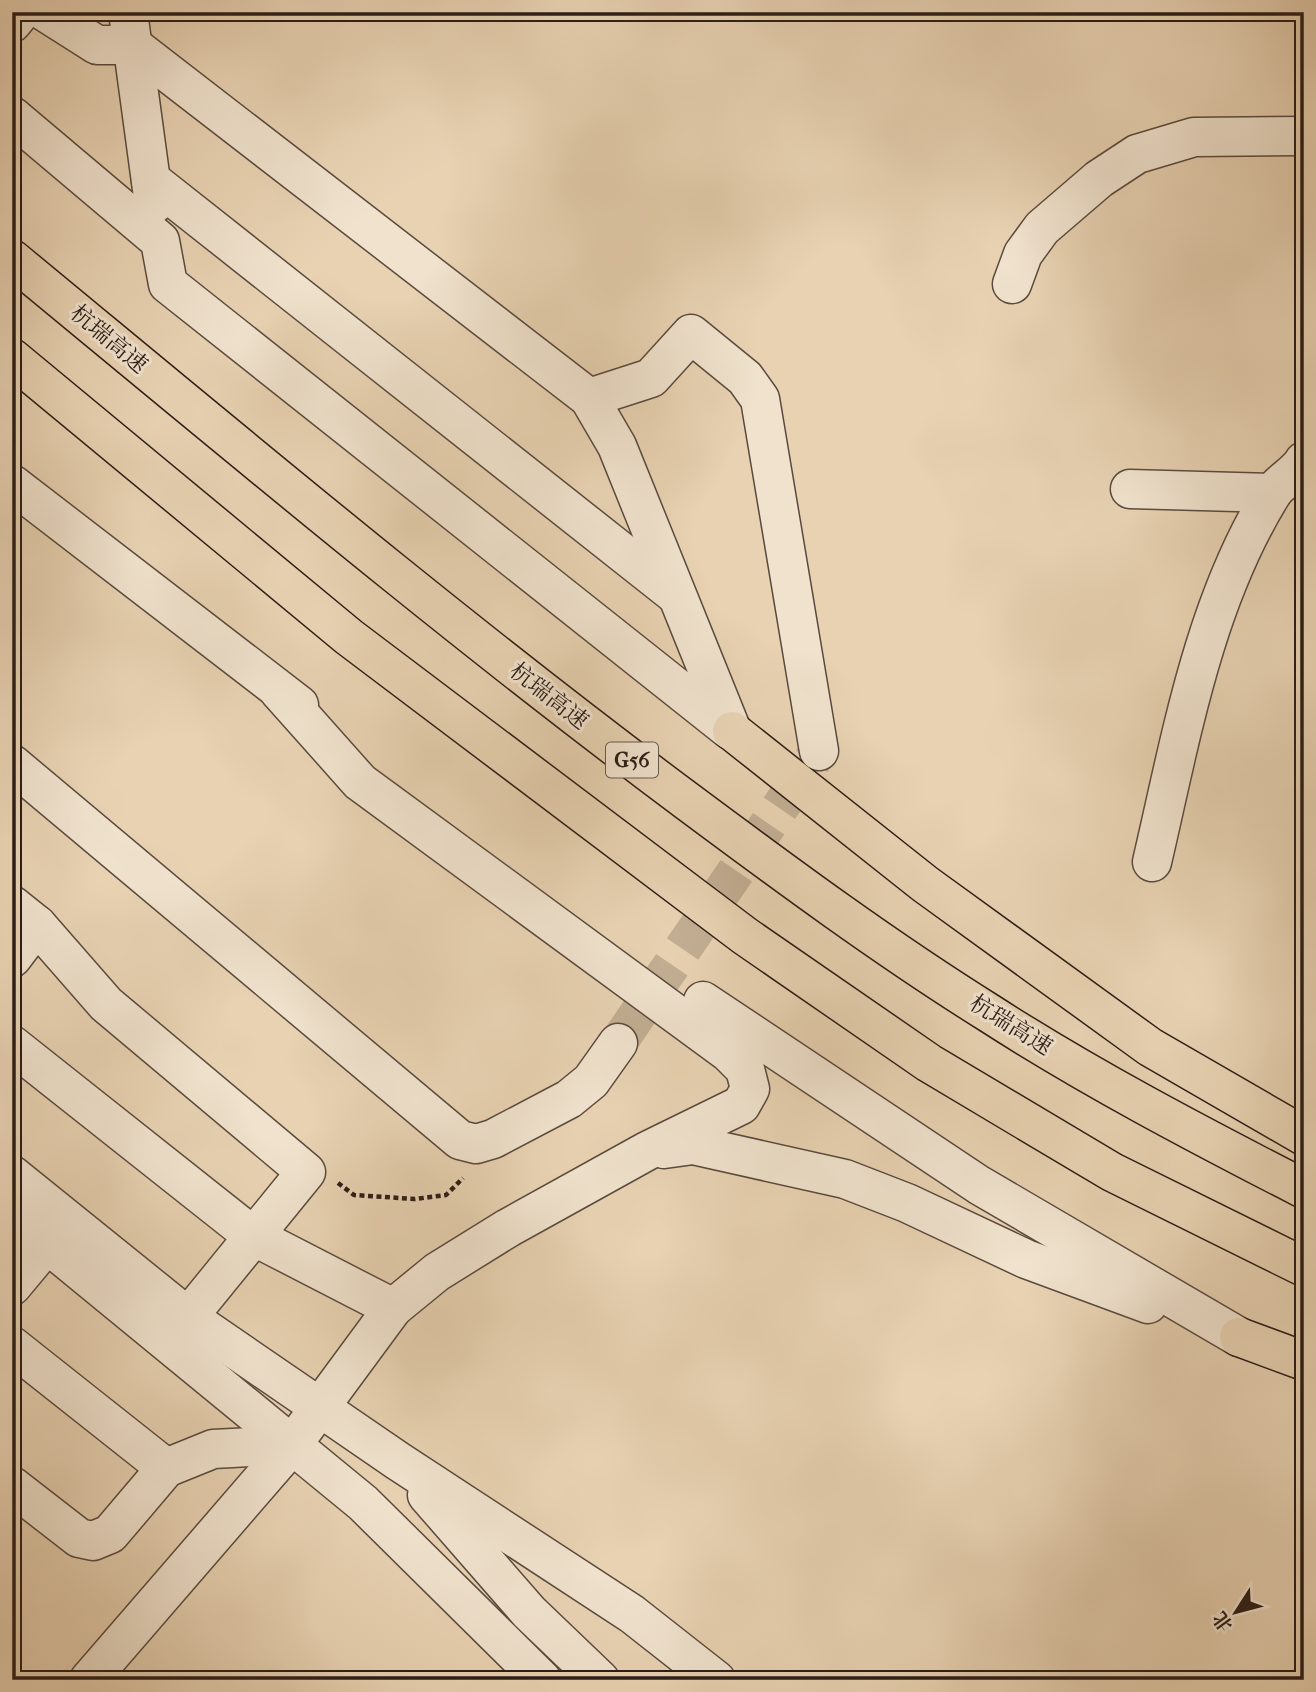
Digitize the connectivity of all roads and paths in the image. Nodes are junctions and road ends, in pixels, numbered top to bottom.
1 (21, 12) edge
2 (45, 12) edge
3 (12, 23) edge
4 (130, 29) edge
5 (12, 117) edge
6 (1304, 136) edge
7 (151, 180) junction
8 (160, 241) junction
9 (12, 258) edge
10 (1012, 284) dead end
11 (12, 358) edge
12 (589, 398) junction
13 (1304, 461) edge
14 (12, 484) edge
15 (1130, 489) dead end
16 (1272, 493) junction
17 (677, 597) junction
18 (279, 691) junction
19 (732, 731) junction
20 (819, 751) tunnel mouth
21 (12, 764) edge
22 (1152, 862) dead end
23 (25, 915) edge
24 (12, 958) edge
25 (618, 1043) tunnel mouth
26 (12, 1045) edge
27 (1304, 1136) edge
28 (647, 1151) junction
29 (306, 1172) junction
30 (461, 1174) dead end
31 (12, 1175) edge
32 (1304, 1189) edge
33 (12, 1215) edge
34 (253, 1236) junction
35 (47, 1244) junction
36 (1304, 1267) edge
37 (12, 1286) edge
38 (393, 1308) junction
39 (188, 1317) junction
40 (1239, 1338) junction
41 (12, 1346) edge
42 (1304, 1361) edge
43 (320, 1409) junction
44 (292, 1445) junction
45 (398, 1461) junction
46 (166, 1468) junction
47 (12, 1486) edge
48 (89, 1680) edge
49 (542, 1680) edge
50 (600, 1680) edge
51 (716, 1680) edge

1 - 3 street
2 - 4 street
4 - 7 street
4 - 12 street
5 - 8 street
6 - 10 street
7 - 8 street
7 - 17 street
8 - 19 street
9 - 32 highway, 杭瑞高速 / G56
11 - 36 highway
12 - 17 street
12 - 20 street
13 - 16 street
14 - 18 street
15 - 16 street
16 - 22 street
17 - 19 street
18 - 28 street
18 - 40 street
19 - 27 highway
21 - 25 street
23 - 24 street
23 - 29 street
26 - 34 street
28 - 38 street
28 - 40 street
29 - 30 path
29 - 34 street
31 - 39 street
33 - 35 street
34 - 38 street
34 - 39 street
35 - 37 street
35 - 44 street
38 - 43 street
39 - 43 street
40 - 42 highway
41 - 46 street
43 - 44 street
43 - 45 street
44 - 46 street
44 - 48 street
44 - 49 street
45 - 50 street
45 - 51 street
46 - 47 street

